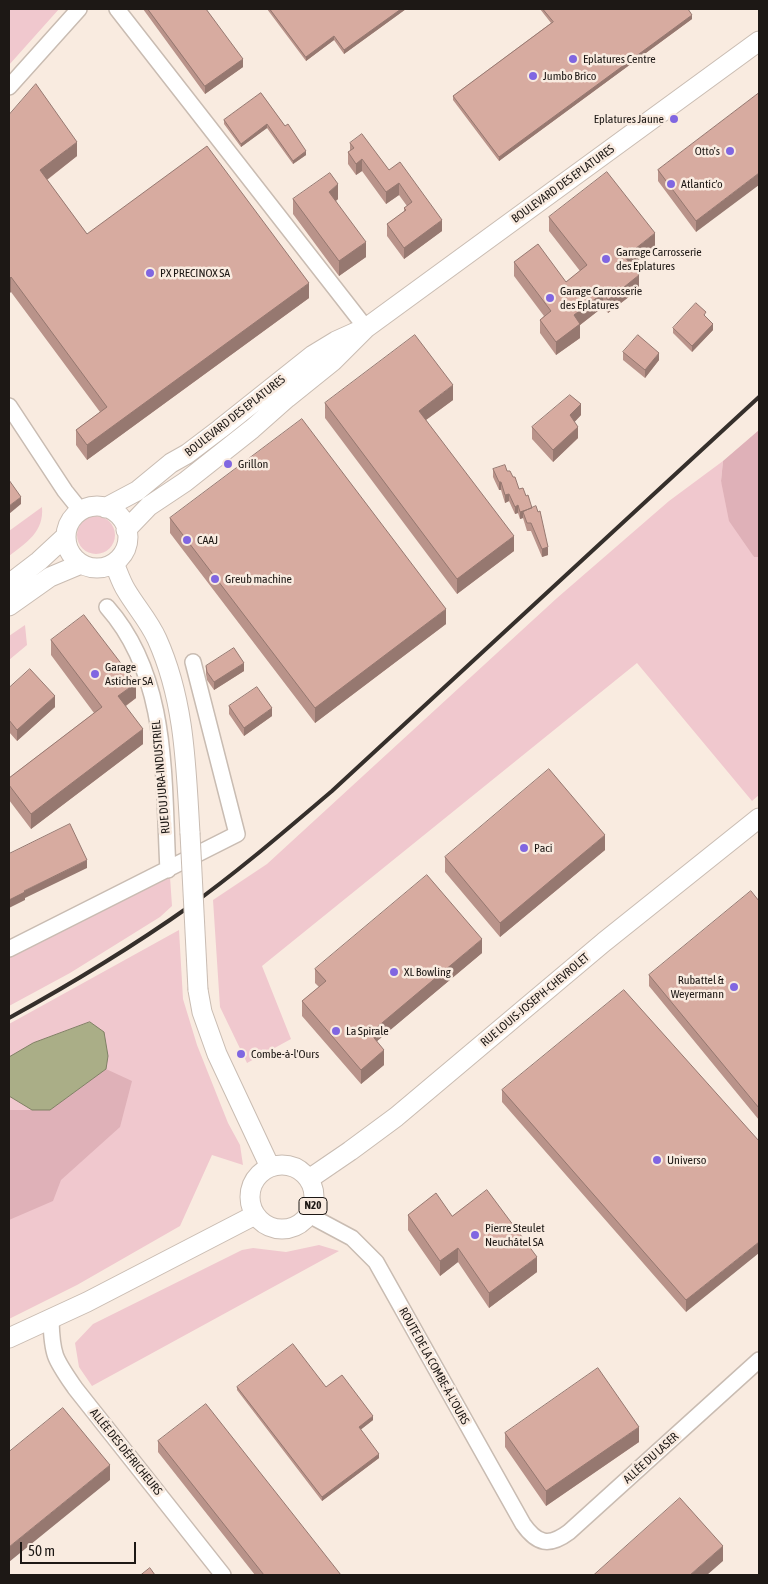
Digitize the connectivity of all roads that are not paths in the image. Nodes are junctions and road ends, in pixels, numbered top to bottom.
1 (79, 9) edge
2 (117, 9) edge
3 (759, 41) edge
4 (9, 87) edge
5 (366, 328) junction
6 (9, 406) edge
7 (105, 508) junction
8 (81, 511) junction
9 (126, 530) junction
10 (66, 536) junction
11 (114, 563) junction
12 (81, 564) junction
13 (9, 584) edge
14 (9, 606) edge
15 (107, 607) dead end
16 (193, 662) dead end
17 (759, 818) edge
18 (168, 870) junction
19 (9, 949) edge
20 (270, 1167) junction
21 (309, 1179) junction
22 (255, 1215) junction
23 (309, 1215) junction
24 (51, 1320) junction
25 (9, 1338) edge
26 (759, 1360) edge
27 (537, 1540) joint
28 (223, 1575) edge

1 - 4 street
2 - 5 street
3 - 5 main road, BOULEVARD DES EPLATURES
5 - 7 main road, BOULEVARD DES EPLATURES
5 - 9 main road, BOULEVARD DES EPLATURES
6 - 8 street
7 - 8 main road
7 - 9 main road
8 - 10 main road
9 - 11 main road
10 - 12 main road
10 - 13 main road
11 - 12 main road
11 - 20 main road, bridge
12 - 14 main road
15 - 18 street, RUE DU JURA-INDUSTRIEL
16 - 18 street
17 - 21 main road, RUE LOUIS-JOSEPH-CHEVROLET / N20
18 - 19 street
20 - 21 main road, N20
20 - 22 main road
21 - 23 main road, N20
22 - 23 main road, N20
22 - 24 main road
23 - 27 street, ROUTE DE LA COMBE-À-L'OURS
24 - 25 main road
24 - 28 street, ALLÉE DES DÉFRICHEURS
26 - 27 street, ALLÉE DU LASER

